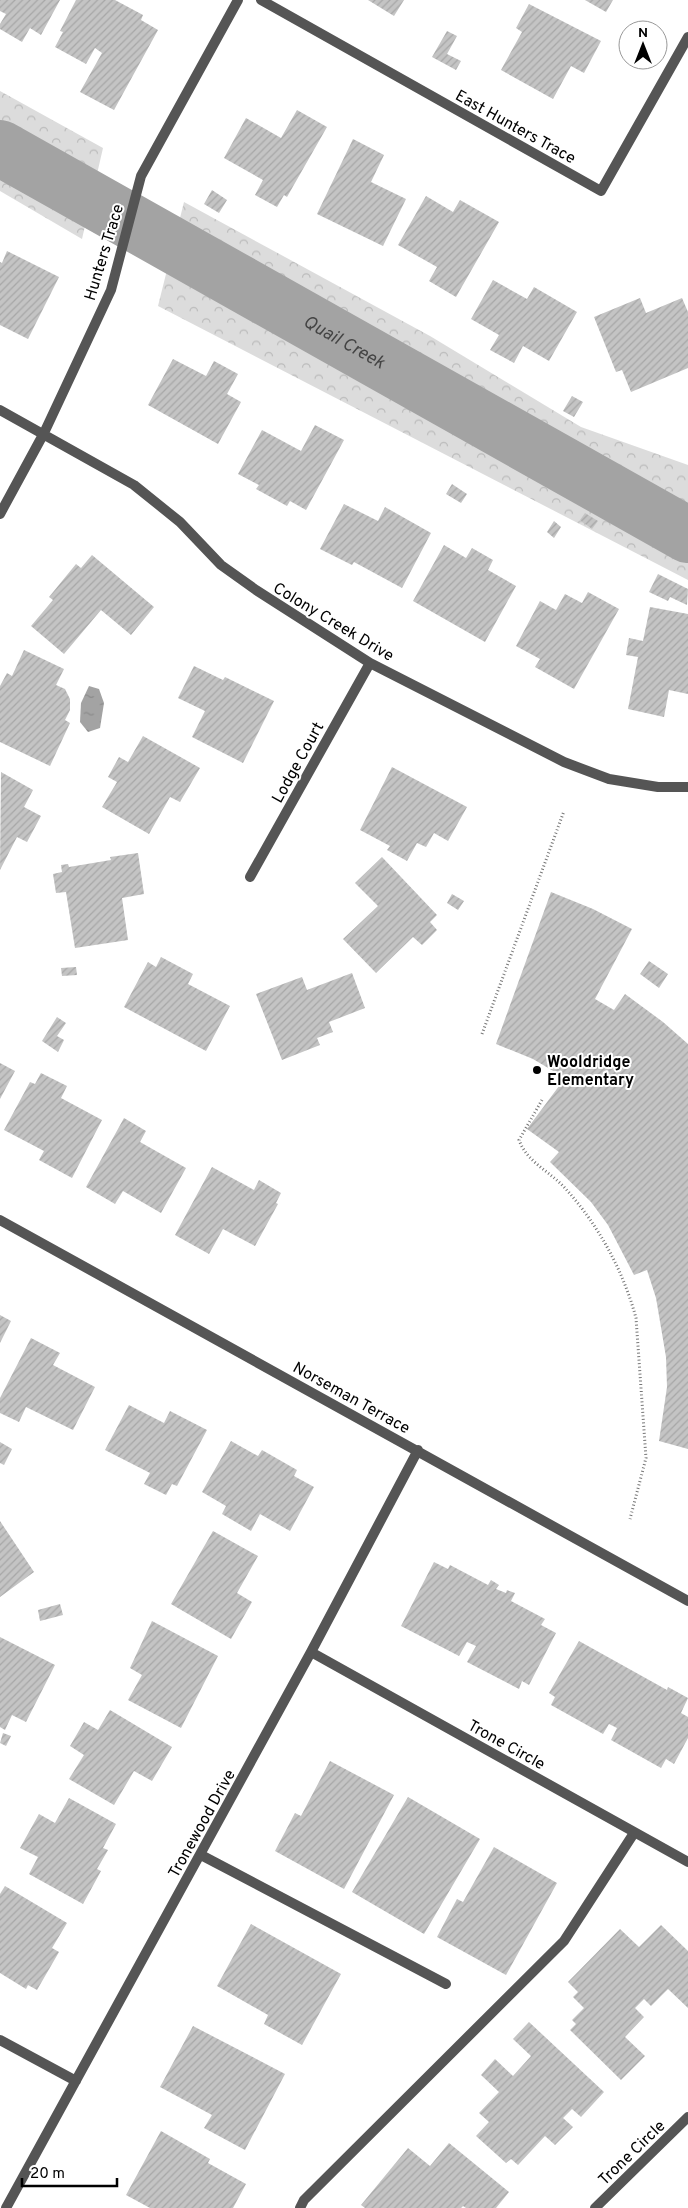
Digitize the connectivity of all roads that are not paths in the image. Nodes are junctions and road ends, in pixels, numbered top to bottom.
1 (238, 0) edge
2 (261, 0) edge
3 (688, 37) edge
4 (0, 410) edge
5 (44, 434) junction
6 (0, 514) edge
7 (370, 663) junction
8 (688, 787) edge
9 (250, 877) dead end
10 (0, 1220) edge
11 (418, 1450) junction
12 (688, 1601) edge
13 (311, 1652) junction
14 (634, 1833) junction
15 (201, 1855) junction
16 (688, 1862) edge
17 (446, 1984) dead end
18 (0, 2040) edge
19 (76, 2081) junction
20 (688, 2117) edge
21 (6, 2208) edge
22 (300, 2208) edge
23 (595, 2208) edge

1 - 5 street, Hunters Trace
2 - 3 street, East Hunters Trace
4 - 5 street, Colony Creek Drive
5 - 6 street, Hunters Trace
5 - 7 street, Colony Creek Drive
7 - 8 street, Colony Creek Drive
7 - 9 street, Lodge Court
10 - 11 street, Norseman Terrace
11 - 12 street, Norseman Terrace
11 - 13 street, Tronewood Drive
13 - 14 street, Trone Circle
13 - 15 street, Tronewood Drive
14 - 16 street, Trone Circle
14 - 22 street
15 - 17 street
15 - 19 street, Tronewood Drive
18 - 19 street
19 - 21 street, Tronewood Drive
20 - 23 street, Trone Circle

